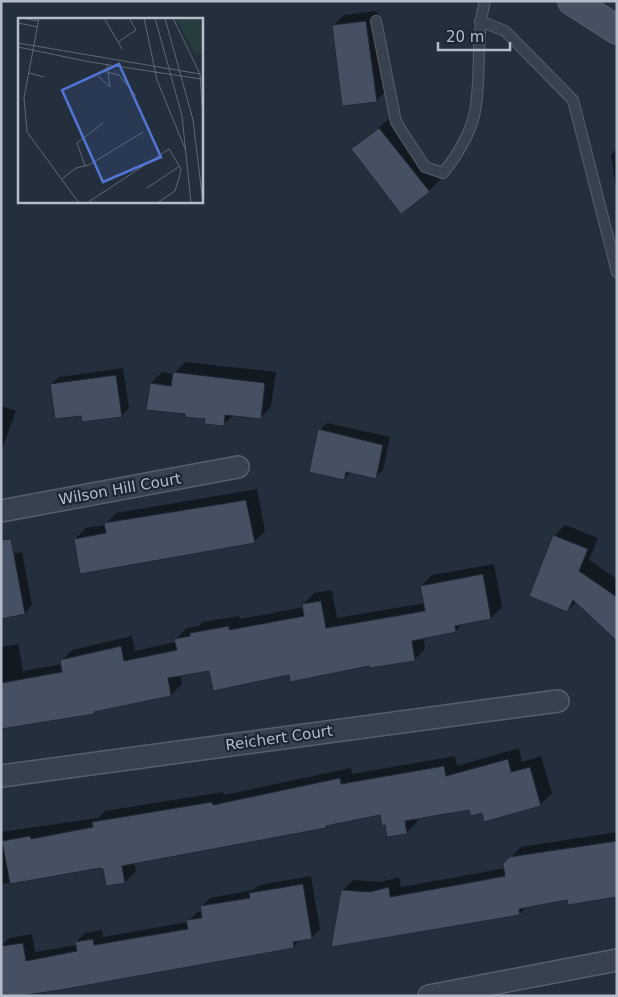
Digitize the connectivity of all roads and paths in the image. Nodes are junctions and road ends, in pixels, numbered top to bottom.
1 (484, 1) edge
2 (578, 5) edge
3 (376, 21) dead end
4 (480, 21) junction
5 (617, 30) edge
6 (617, 272) edge
7 (238, 467) dead end
8 (1, 511) edge
9 (558, 701) dead end
10 (1, 776) edge
11 (617, 960) edge
12 (429, 996) edge

1 - 4 lane
2 - 5 main road
3 - 4 lane
4 - 6 lane
7 - 8 street, Wilson Hill Court
9 - 10 street, Reichert Court
11 - 12 street

